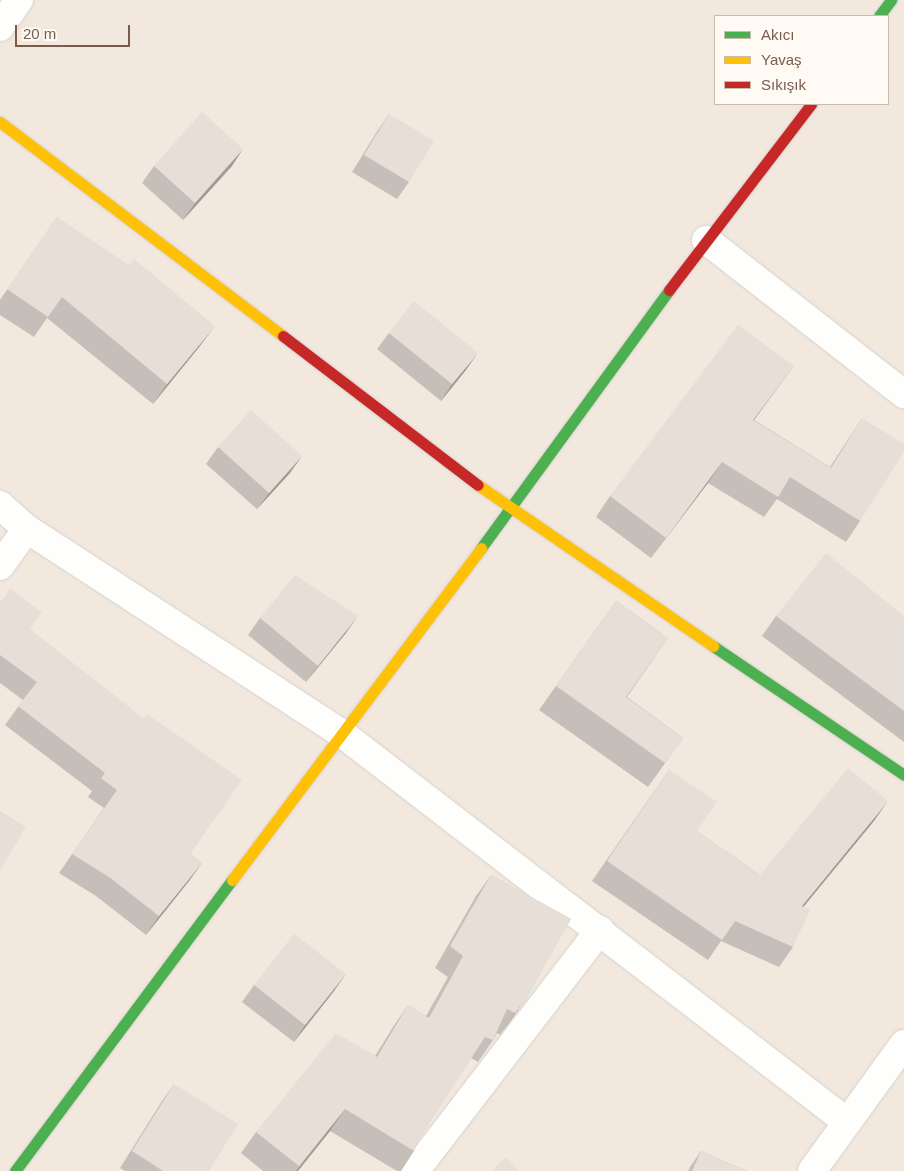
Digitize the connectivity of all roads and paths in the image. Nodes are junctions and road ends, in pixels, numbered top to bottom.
1 (20, 0) edge
2 (891, 0) edge
3 (880, 15) edge
4 (0, 28) edge
5 (810, 105) edge
6 (0, 122) edge
7 (706, 240) junction
8 (904, 394) edge
9 (0, 504) edge
10 (510, 509) junction
11 (27, 530) junction
12 (0, 566) edge
13 (340, 732) junction
14 (904, 775) edge
15 (600, 930) junction
16 (904, 1044) edge
17 (847, 1122) junction
18 (15, 1171) edge
19 (415, 1171) edge
20 (812, 1171) edge

1 - 4 street
2 - 3 street
5 - 7 street
6 - 10 street
7 - 8 street
7 - 10 street
9 - 11 street
10 - 13 street
10 - 14 street
11 - 12 street
11 - 13 street
13 - 15 street
13 - 18 street
15 - 17 street
15 - 19 street
16 - 17 street
17 - 20 street

